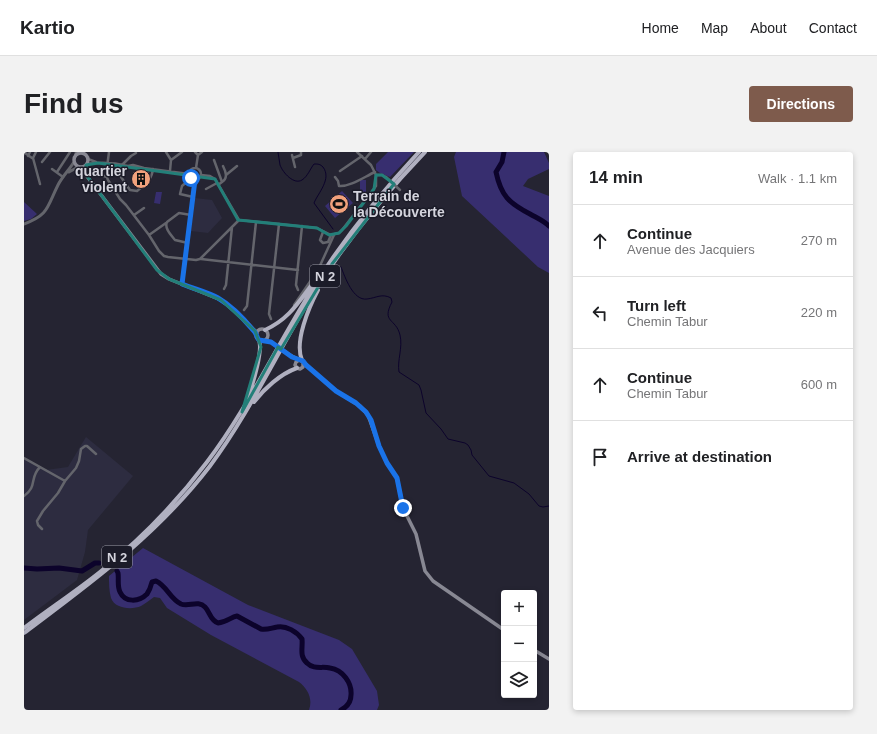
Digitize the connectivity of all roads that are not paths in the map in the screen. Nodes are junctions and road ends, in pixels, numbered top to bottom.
1 (30, 152) edge
2 (36, 152) edge
3 (70, 152) edge
4 (76, 152) edge
5 (109, 152) edge
6 (166, 152) edge
7 (182, 152) edge
8 (195, 152) edge
9 (202, 152) edge
10 (301, 152) edge
11 (357, 152) edge
12 (371, 152) edge
13 (420, 152) edge
14 (425, 152) edge
15 (25, 153) edge
16 (49, 153) edge
17 (136, 153) dead end
18 (85, 154) edge
19 (292, 154) dead end
20 (198, 155) junction
21 (28, 156) junction
22 (362, 156) junction
23 (75, 157) junction
24 (32, 158) junction
25 (293, 158) junction
26 (365, 159) junction
27 (171, 160) junction
28 (214, 160) dead end
29 (42, 162) dead end
30 (74, 162) junction
31 (98, 163) junction
32 (108, 164) junction
33 (87, 165) junction
34 (121, 166) junction
35 (223, 166) dead end
36 (237, 166) dead end
37 (79, 167) junction
38 (295, 167) dead end
39 (196, 168) junction
40 (52, 169) dead end
41 (153, 169) junction
42 (170, 171) junction
43 (340, 171) dead end
44 (57, 172) junction
45 (190, 174) junction
46 (375, 174) junction
47 (100, 175) dead end
48 (201, 175) junction
49 (226, 175) junction
50 (65, 176) junction
51 (87, 176) junction
52 (335, 177) dead end
53 (107, 178) junction
54 (191, 178) junction
55 (195, 180) junction
56 (222, 182) junction
57 (40, 184) dead end
58 (218, 184) junction
59 (206, 189) dead end
60 (400, 190) dead end
61 (193, 197) junction
62 (376, 206) junction
63 (144, 208) dead end
64 (134, 215) junction
65 (191, 215) junction
66 (239, 220) junction
67 (167, 222) junction
68 (256, 222) junction
69 (24, 224) edge
70 (279, 224) junction
71 (232, 226) junction
72 (302, 226) junction
73 (323, 232) junction
74 (149, 235) junction
75 (332, 235) junction
76 (188, 243) junction
77 (186, 259) junction
78 (200, 259) junction
79 (229, 262) junction
80 (329, 262) junction
81 (252, 265) junction
82 (274, 267) junction
83 (298, 270) junction
84 (182, 284) junction
85 (224, 289) dead end
86 (298, 290) dead end
87 (244, 310) dead end
88 (271, 320) dead end
89 (282, 320) junction
90 (265, 330) junction
91 (258, 332) junction
92 (267, 339) junction
93 (259, 340) junction
94 (292, 357) junction
95 (301, 361) junction
96 (298, 367) junction
97 (314, 372) junction
98 (243, 413) junction
99 (96, 454) dead end
100 (24, 458) edge
101 (40, 468) junction
102 (65, 481) junction
103 (24, 496) edge
104 (42, 529) dead end
105 (24, 628) edge
106 (501, 628) edge
107 (24, 633) edge
108 (537, 652) edge
109 (549, 660) edge

1 - 21 street
2 - 24 street
3 - 44 street
4 - 23 street
5 - 32 street
6 - 27 street
7 - 27 street
8 - 20 street
9 - 20 street
10 - 25 street
11 - 22 street
12 - 26 street
13 - 80 highway, N 2
14 - 62 highway, N 2
15 - 21 street
16 - 29 street
17 - 34 street
18 - 23 main road
18 - 31 street
18 - 33 main road
19 - 25 street
20 - 39 street
21 - 24 street
22 - 26 street
22 - 43 street
23 - 30 main road
24 - 57 street
25 - 38 street
26 - 46 street
27 - 42 street
28 - 56 street
30 - 37 main road
30 - 50 street
31 - 32 street
31 - 33 street
32 - 34 street
32 - 53 street
33 - 37 main road
33 - 51 main road
34 - 41 street
34 - 41 street
35 - 49 street
36 - 49 street
37 - 50 street
37 - 51 main road
39 - 45 street
39 - 48 street
40 - 44 street
41 - 42 street
42 - 45 street
44 - 50 street
45 - 54 street
46 - 52 street
46 - 60 street, bridge
46 - 75 street
47 - 53 street
48 - 55 street
48 - 58 street
49 - 56 street
50 - 69 street
51 - 84 main road
53 - 64 street
54 - 55 street
54 - 61 street
55 - 61 street
56 - 58 street
58 - 59 street
58 - 66 street
61 - 65 street
62 - 95 highway
62 - 98 highway, N 2
63 - 64 street
64 - 74 street
65 - 67 street
65 - 76 street
66 - 68 street
66 - 71 street
67 - 74 street
67 - 76 street
68 - 70 street
68 - 81 street
70 - 72 street
70 - 82 street
71 - 78 street
71 - 79 street
72 - 73 street
72 - 83 street
73 - 75 street
73 - 75 street
74 - 77 street
75 - 89 street
76 - 77 street
77 - 78 street
77 - 84 street
78 - 79 street
79 - 81 street
79 - 85 street
80 - 89 highway
80 - 98 highway, N 2
81 - 82 street
81 - 87 street
82 - 83 street
82 - 88 street
83 - 86 street
84 - 91 main road
89 - 90 highway
90 - 91 main road
90 - 92 main road
91 - 93 main road
92 - 93 main road
92 - 94 main road, bridge
93 - 98 highway
94 - 95 main road
94 - 96 main road
95 - 96 main road
95 - 96 main road
95 - 97 main road
96 - 97 main road
96 - 98 highway
97 - 106 main road
98 - 105 highway, N 2
98 - 107 highway, N 2
99 - 102 street
100 - 101 street
101 - 102 street
101 - 103 street
102 - 104 street
108 - 109 main road

